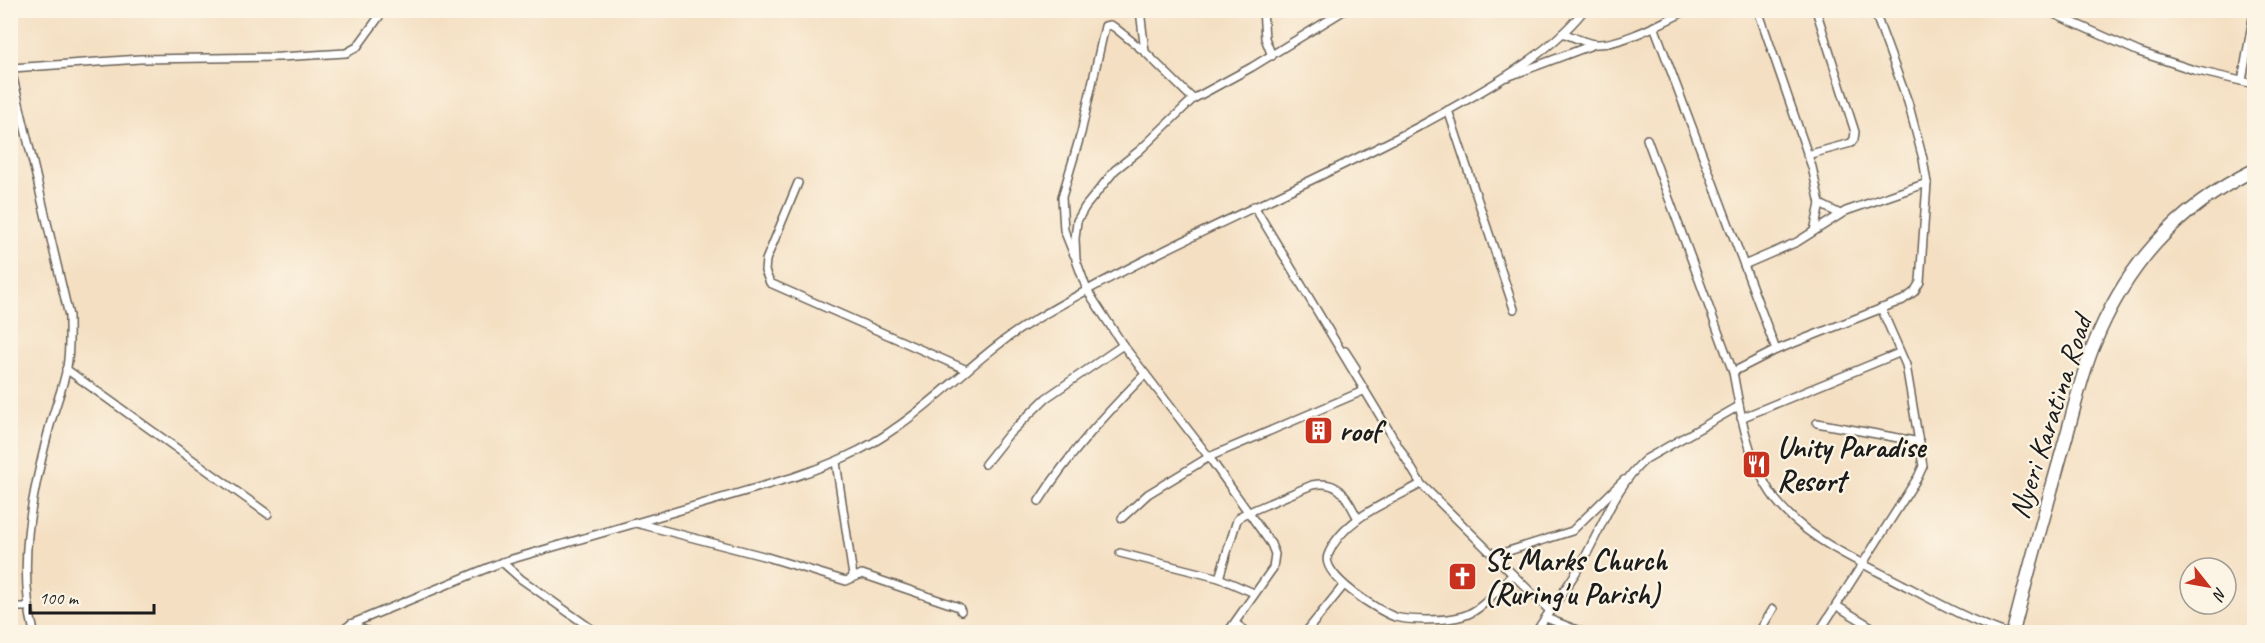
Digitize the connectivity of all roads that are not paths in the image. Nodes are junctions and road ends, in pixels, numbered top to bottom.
1 (384, 10) edge
2 (1140, 10) edge
3 (1263, 10) edge
4 (1345, 10) edge
5 (1584, 10) edge
6 (1688, 10) edge
7 (1758, 10) edge
8 (1816, 10) edge
9 (1874, 10) edge
10 (2045, 10) edge
11 (2254, 12) edge
12 (1654, 26) junction
13 (1563, 33) junction
14 (1594, 44) junction
15 (1145, 52) junction
16 (1272, 56) junction
17 (11, 67) edge
18 (1502, 78) junction
19 (2242, 81) junction
20 (2254, 84) edge
21 (1193, 99) junction
22 (1448, 110) junction
23 (1647, 139) dead end
24 (1808, 155) junction
25 (2254, 170) edge
26 (798, 183) dead end
27 (1927, 183) junction
28 (1820, 204) junction
29 (1254, 206) junction
30 (1840, 214) junction
31 (1814, 231) junction
32 (1076, 260) junction
33 (1744, 265) junction
34 (1087, 290) junction
35 (1881, 308) junction
36 (1514, 309) dead end
37 (1123, 345) junction
38 (1776, 350) junction
39 (1899, 353) junction
40 (1356, 368) dead end
41 (66, 369) junction
42 (967, 370) junction
43 (1732, 372) junction
44 (1144, 374) junction
45 (1363, 390) junction
46 (1739, 406) junction
47 (1741, 418) junction
48 (1817, 423) dead end
49 (1920, 442) junction
50 (1209, 457) junction
51 (836, 462) junction
52 (985, 464) dead end
53 (1632, 472) junction
54 (1420, 483) junction
55 (1039, 501) dead end
56 (1248, 513) junction
57 (268, 514) dead end
58 (1122, 518) dead end
59 (1358, 519) junction
60 (635, 523) junction
61 (1120, 554) dead end
62 (1493, 556) junction
63 (502, 562) junction
64 (1864, 564) junction
65 (1512, 575) junction
66 (853, 576) junction
67 (1219, 578) junction
68 (1344, 585) junction
69 (1254, 593) junction
70 (1837, 606) junction
71 (10, 607) edge
72 (28, 607) junction
73 (1773, 609) dead end
74 (961, 611) dead end
75 (1548, 614) junction
76 (1235, 623) junction
77 (351, 624) junction
78 (1985, 630) edge
79 (34, 633) edge
80 (340, 633) edge
81 (369, 633) edge
82 (596, 633) edge
83 (1228, 633) edge
84 (1248, 633) edge
85 (1306, 633) edge
86 (1536, 633) edge
87 (1582, 633) edge
88 (1759, 633) edge
89 (1820, 633) edge
90 (1880, 633) edge
91 (2003, 633) edge
92 (2013, 633) edge

1 - 17 street
2 - 15 street
3 - 16 street
4 - 16 street
5 - 13 street
6 - 12 street
7 - 24 street
8 - 24 street
9 - 27 street
10 - 19 street
11 - 19 street
12 - 14 street
12 - 33 street
13 - 14 street
13 - 18 street
14 - 18 street
15 - 21 street
15 - 32 street
16 - 21 street
17 - 41 street
18 - 22 street
19 - 20 street
21 - 32 street
22 - 29 street
22 - 36 street
23 - 43 street
24 - 28 street
25 - 92 highway, Nyeri Karatina Road
26 - 42 street
27 - 30 street
27 - 35 street
28 - 30 street
28 - 31 street
29 - 34 street
29 - 40 street
29 - 45 street
30 - 31 street
31 - 33 street
32 - 34 street
33 - 38 street
34 - 37 street
34 - 42 street
35 - 38 street
35 - 39 street
37 - 44 street
37 - 52 street
38 - 43 street
39 - 47 street
39 - 49 street
41 - 57 street
41 - 72 street
42 - 51 street
43 - 46 street
44 - 50 street
44 - 55 street
45 - 50 street
45 - 54 street
46 - 47 street
46 - 53 street
47 - 64 street
48 - 49 street
49 - 64 street
50 - 56 street
50 - 58 street
51 - 60 street
51 - 66 street
53 - 62 street
53 - 75 street
54 - 59 street
54 - 62 street
56 - 59 street
56 - 67 street
56 - 69 street
59 - 68 street
60 - 63 street
60 - 66 street
61 - 67 street
62 - 65 street
63 - 77 street
63 - 82 street
64 - 70 street
64 - 78 street
65 - 68 street
65 - 75 street
66 - 74 street
67 - 69 street
68 - 85 street
69 - 76 street
70 - 89 street
70 - 90 street
71 - 72 street
72 - 79 street
73 - 88 street
75 - 86 street
75 - 87 street
76 - 83 street
76 - 84 street
77 - 80 street
77 - 81 street
78 - 91 street

